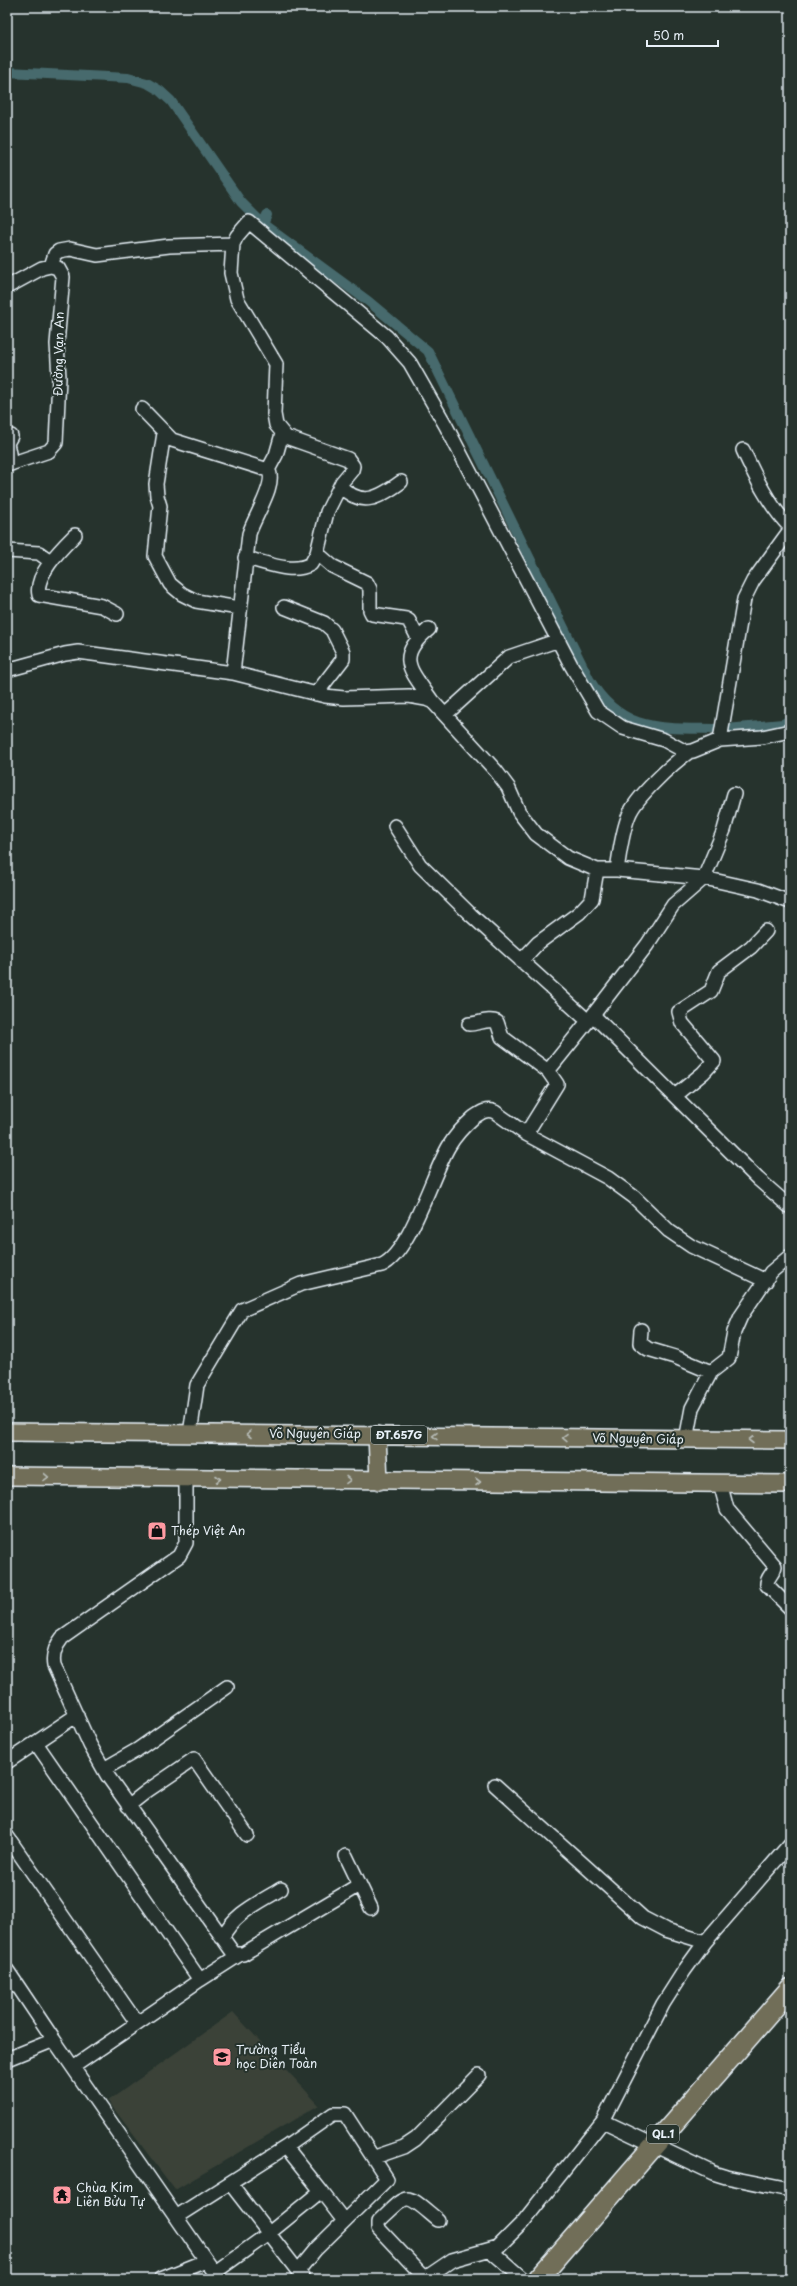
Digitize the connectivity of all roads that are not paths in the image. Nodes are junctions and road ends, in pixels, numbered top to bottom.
1 (234, 244) junction
2 (52, 266) junction
3 (7, 288) edge
4 (142, 410) dead end
5 (164, 432) junction
6 (282, 434) junction
7 (11, 436) dead end
8 (743, 450) dead end
9 (9, 465) edge
10 (268, 470) junction
11 (401, 482) dead end
12 (340, 486) junction
13 (790, 527) edge
14 (790, 530) edge
15 (74, 535) dead end
16 (7, 551) edge
17 (317, 553) junction
18 (245, 558) junction
19 (50, 561) junction
20 (284, 607) dead end
21 (239, 608) junction
22 (117, 614) dead end
23 (429, 629) dead end
24 (418, 638) junction
25 (559, 640) junction
26 (7, 670) edge
27 (233, 673) junction
28 (316, 694) junction
29 (432, 701) junction
30 (445, 715) junction
31 (790, 731) edge
32 (720, 740) junction
33 (689, 752) junction
34 (734, 794) dead end
35 (395, 826) dead end
36 (598, 870) junction
37 (617, 870) junction
38 (704, 878) junction
39 (790, 902) edge
40 (766, 931) dead end
41 (521, 961) junction
42 (590, 1018) junction
43 (469, 1024) dead end
44 (548, 1071) junction
45 (675, 1096) junction
46 (526, 1134) junction
47 (790, 1207) edge
48 (790, 1256) edge
49 (766, 1281) junction
50 (641, 1330) dead end
51 (711, 1372) junction
52 (7, 1432) edge
53 (190, 1434) junction
54 (377, 1435) junction
55 (686, 1440) junction
56 (790, 1440) edge
57 (7, 1476) edge
58 (186, 1479) junction
59 (379, 1481) junction
60 (720, 1483) junction
61 (790, 1484) edge
62 (790, 1608) edge
63 (227, 1687) dead end
64 (77, 1715) junction
65 (36, 1743) junction
66 (7, 1762) edge
67 (104, 1769) junction
68 (495, 1785) dead end
69 (128, 1806) junction
70 (246, 1835) dead end
71 (7, 1836) edge
72 (790, 1844) edge
73 (346, 1856) dead end
74 (359, 1885) junction
75 (281, 1889) dead end
76 (371, 1908) dead end
77 (222, 1938) junction
78 (705, 1942) junction
79 (239, 1955) junction
80 (7, 1970) edge
81 (200, 1980) junction
82 (790, 1989) edge
83 (137, 2023) junction
84 (54, 2040) junction
85 (7, 2059) edge
86 (73, 2067) junction
87 (479, 2075) dead end
88 (603, 2121) junction
89 (653, 2146) junction
90 (286, 2147) junction
91 (375, 2158) junction
92 (230, 2183) junction
93 (790, 2190) edge
94 (321, 2192) junction
95 (176, 2217) junction
96 (438, 2220) dead end
97 (344, 2221) junction
98 (268, 2234) junction
99 (490, 2250) junction
100 (206, 2261) junction
101 (301, 2275) edge
102 (217, 2276) edge
103 (161, 2279) edge
104 (425, 2279) edge
105 (523, 2279) edge
106 (538, 2279) edge

1 - 2 street
1 - 6 street
1 - 25 street
2 - 3 street
2 - 9 street, Đường Vạn An
4 - 5 street
5 - 10 street
5 - 21 street
6 - 10 street
6 - 12 street
7 - 9 street
8 - 13 street
10 - 18 street
11 - 12 street
12 - 17 street
14 - 32 street
15 - 19 street
16 - 19 street
17 - 18 street
17 - 24 street
18 - 21 street
19 - 22 street
20 - 28 street
21 - 27 street
23 - 24 street
24 - 29 street
25 - 30 street
25 - 33 street
26 - 27 street
27 - 28 street
28 - 29 street
29 - 30 street
30 - 36 street
31 - 32 street
32 - 33 street
33 - 37 street
34 - 38 street
35 - 41 street
36 - 37 street
36 - 41 street
37 - 38 street
38 - 39 street
38 - 42 street
40 - 45 street
41 - 42 street
42 - 44 street
42 - 45 street
43 - 44 street
44 - 46 street
45 - 47 street
46 - 49 street
46 - 53 street
48 - 49 street
49 - 51 street
50 - 51 street
51 - 55 street
52 - 53 main road, Võ Nguyên Giáp / ĐT.657G
54 -> 53 main road, Võ Nguyên Giáp / ĐT.657G
55 -> 54 main road, Võ Nguyên Giáp / ĐT.657G
54 - 59 main road
56 -> 55 main road, Võ Nguyên Giáp / ĐT.657G
57 -> 58 main road
58 -> 59 main road
58 - 64 street
59 -> 60 main road
60 - 61 main road
60 - 62 street
63 - 67 street
64 - 65 street
64 - 67 street
65 - 66 street
65 - 81 street
67 - 69 street
68 - 78 street
69 - 70 street
69 - 77 street
71 - 83 street
72 - 78 street
73 - 74 street
74 - 76 street
74 - 79 street
75 - 77 street
77 - 79 street
78 - 88 street
79 - 81 street
80 - 84 street
81 - 83 street
82 - 89 highway, QL.1
83 - 86 street
84 - 85 street
84 - 86 street
86 - 95 street
87 - 91 street
88 - 89 street
88 - 99 street
89 - 93 street
89 - 106 highway, QL.1
90 - 91 street
90 - 92 street
90 - 94 street
91 - 97 street
92 - 95 street
92 - 98 street
94 - 97 street
94 - 98 street
95 - 100 street
96 - 104 street
97 - 101 street
98 - 101 street
98 - 102 street
99 - 104 street
99 - 105 street
100 - 102 street
100 - 103 street

